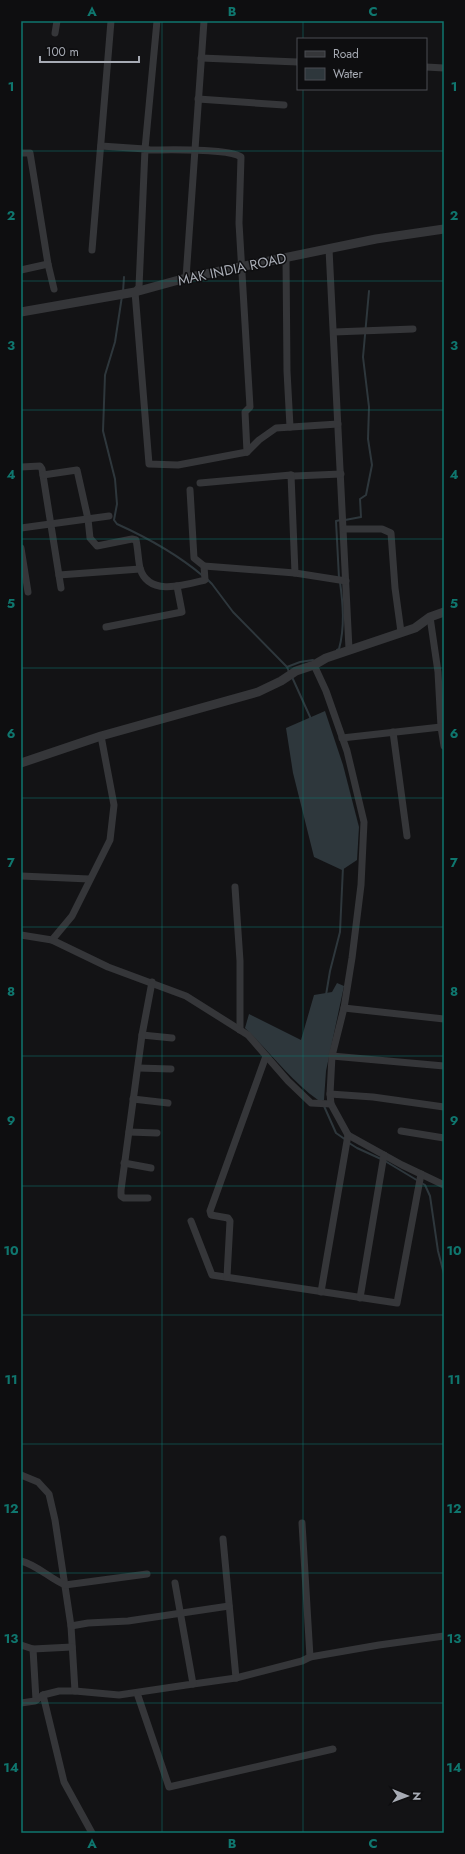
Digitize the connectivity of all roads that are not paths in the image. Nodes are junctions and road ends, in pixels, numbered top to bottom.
1 (57, 21) edge
2 (111, 21) edge
3 (157, 21) edge
4 (204, 21) edge
5 (55, 32) dead end
6 (201, 58) junction
7 (297, 62) edge
8 (427, 67) edge
9 (444, 68) edge
10 (198, 98) junction
11 (284, 105) dead end
12 (101, 146) junction
13 (145, 149) junction
14 (194, 150) junction
15 (21, 153) edge
16 (444, 228) edge
17 (329, 249) junction
18 (92, 250) dead end
19 (286, 258) junction
20 (48, 264) junction
21 (241, 267) junction
22 (21, 270) edge
23 (186, 278) junction
24 (54, 289) dead end
25 (127, 293) junction
26 (21, 312) edge
27 (413, 329) dead end
28 (334, 332) junction
29 (338, 424) junction
30 (290, 427) junction
31 (247, 452) junction
32 (21, 467) edge
33 (341, 474) junction
34 (43, 475) junction
35 (291, 475) junction
36 (200, 483) dead end
37 (190, 490) dead end
38 (109, 516) dead end
39 (88, 519) junction
40 (52, 524) junction
41 (21, 528) edge
42 (344, 530) junction
43 (21, 548) edge
44 (204, 567) junction
45 (140, 569) junction
46 (296, 573) junction
47 (59, 575) junction
48 (346, 581) junction
49 (177, 586) junction
50 (61, 588) dead end
51 (28, 592) dead end
52 (444, 612) edge
53 (430, 617) junction
54 (106, 627) dead end
55 (401, 632) junction
56 (349, 649) junction
57 (314, 665) junction
58 (443, 727) edge
59 (393, 732) junction
60 (101, 736) junction
61 (342, 738) junction
62 (444, 746) edge
63 (21, 763) edge
64 (407, 836) dead end
65 (21, 876) edge
66 (89, 879) junction
67 (235, 887) dead end
68 (21, 935) edge
69 (52, 940) junction
70 (152, 982) junction
71 (344, 1008) junction
72 (444, 1018) edge
73 (240, 1030) junction
74 (142, 1035) junction
75 (172, 1038) dead end
76 (266, 1056) junction
77 (332, 1056) junction
78 (444, 1066) edge
79 (138, 1068) junction
80 (171, 1069) dead end
81 (330, 1094) junction
82 (134, 1099) junction
83 (168, 1103) dead end
84 (326, 1104) junction
85 (444, 1107) edge
86 (401, 1131) dead end
87 (129, 1132) junction
88 (157, 1133) dead end
89 (444, 1138) edge
90 (348, 1139) junction
91 (384, 1158) junction
92 (124, 1162) junction
93 (151, 1168) dead end
94 (420, 1179) junction
95 (444, 1185) edge
96 (148, 1198) dead end
97 (191, 1221) dead end
98 (227, 1277) junction
99 (321, 1292) junction
100 (360, 1298) junction
101 (21, 1475) edge
102 (302, 1523) dead end
103 (223, 1539) dead end
104 (21, 1561) edge
105 (147, 1574) dead end
106 (175, 1583) dead end
107 (64, 1585) junction
108 (229, 1606) junction
109 (180, 1612) junction
110 (71, 1626) junction
111 (444, 1636) edge
112 (21, 1645) edge
113 (72, 1647) junction
114 (33, 1649) junction
115 (310, 1657) junction
116 (236, 1678) junction
117 (193, 1684) junction
118 (75, 1691) junction
119 (137, 1693) junction
120 (43, 1695) junction
121 (36, 1700) junction
122 (21, 1703) edge
123 (333, 1749) dead end
124 (92, 1833) edge

1 - 5 street
2 - 12 street
3 - 13 street
4 - 6 street
6 - 7 street
6 - 10 street
8 - 9 street
10 - 11 street
10 - 14 street
12 - 13 street
12 - 18 street
13 - 14 street
13 - 25 street
14 - 21 street
14 - 23 street
15 - 20 street
16 - 17 street, MAK INDIA ROAD
17 - 19 street, MAK INDIA ROAD
17 - 28 street
19 - 21 street, MAK INDIA ROAD
19 - 30 street
20 - 22 street
20 - 24 street
21 - 23 street, MAK INDIA ROAD
21 - 31 street
23 - 25 street, MAK INDIA ROAD
25 - 26 street, MAK INDIA ROAD
25 - 31 street
27 - 28 street
28 - 29 street
29 - 30 street
29 - 33 street
30 - 31 street
32 - 34 street
33 - 35 street
33 - 42 street
34 - 39 street
34 - 40 street
35 - 36 street
35 - 46 street
37 - 44 street
38 - 39 street
39 - 40 street
39 - 45 street
40 - 41 street
40 - 47 street
42 - 48 street
42 - 55 street
43 - 51 street
44 - 46 street
44 - 49 street
45 - 47 street
45 - 49 street
46 - 48 street
47 - 50 street
48 - 56 street
49 - 54 street
52 - 53 street
53 - 55 street
53 - 58 street
55 - 56 street
56 - 57 street
57 - 60 street
57 - 61 street
58 - 59 street
58 - 62 street
59 - 61 street
59 - 64 street
60 - 63 street
60 - 66 street
61 - 71 street
65 - 66 street
66 - 69 street
67 - 73 street
68 - 69 street
69 - 70 street
70 - 73 street
70 - 74 street
71 - 72 street
71 - 77 street
73 - 76 street
74 - 75 street
74 - 79 street
76 - 84 street
76 - 98 street
77 - 78 street
77 - 81 street
79 - 80 street
79 - 82 street
81 - 84 street
81 - 85 street
82 - 83 street
82 - 87 street
84 - 90 street
86 - 89 street
87 - 88 street
87 - 92 street
90 - 91 street
90 - 99 street
91 - 94 street
91 - 100 street
92 - 93 street
92 - 96 street
94 - 95 street
94 - 100 street
97 - 98 street
98 - 99 street
99 - 100 street
101 - 107 street
102 - 115 street
103 - 108 street
104 - 107 street
105 - 107 street
106 - 109 street
107 - 110 street
108 - 109 street
108 - 116 street
109 - 110 street
109 - 117 street
110 - 113 street
111 - 115 street
112 - 114 street
113 - 114 street
113 - 118 street
114 - 121 street
115 - 116 street
116 - 117 street
117 - 119 street
118 - 119 street
118 - 120 street
119 - 123 street
120 - 121 street
120 - 124 street
121 - 122 street

